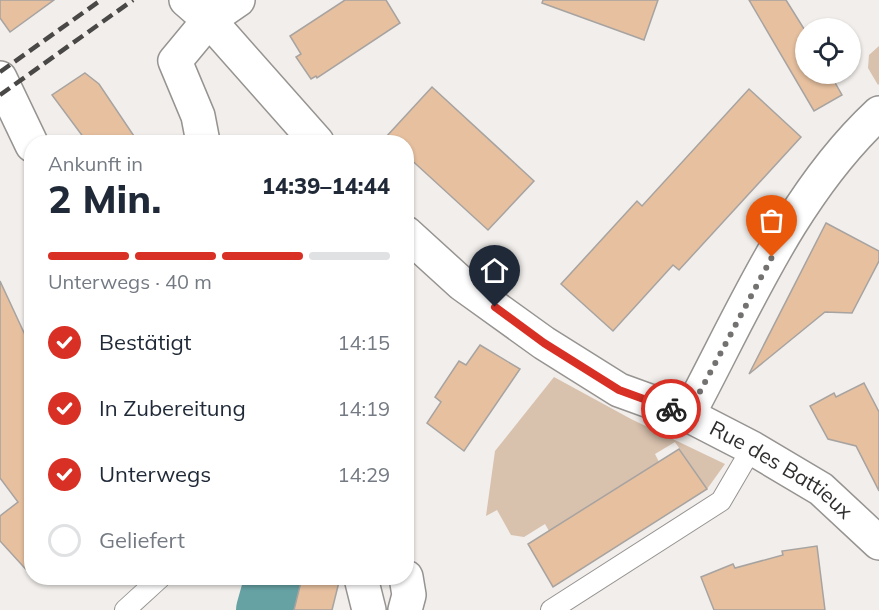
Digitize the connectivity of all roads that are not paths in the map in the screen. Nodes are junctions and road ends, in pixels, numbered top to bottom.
1 (238, 0) edge
2 (198, 10) edge
3 (0, 78) edge
4 (879, 113) edge
5 (27, 135) edge
6 (201, 135) edge
7 (311, 135) edge
8 (414, 240) edge
9 (688, 414) junction
10 (752, 448) junction
11 (879, 543) edge
12 (152, 585) edge
13 (363, 585) edge
14 (407, 585) edge
15 (125, 610) edge
16 (369, 610) edge
17 (405, 610) edge
18 (551, 610) edge

1 - 2 street
2 - 6 street
2 - 7 street
3 - 5 street
4 - 9 street
8 - 9 street, Rue des Battieux
9 - 10 street, Rue des Battieux
10 - 11 street, Rue des Battieux
10 - 18 lane
12 - 15 lane
13 - 16 street
14 - 17 street

